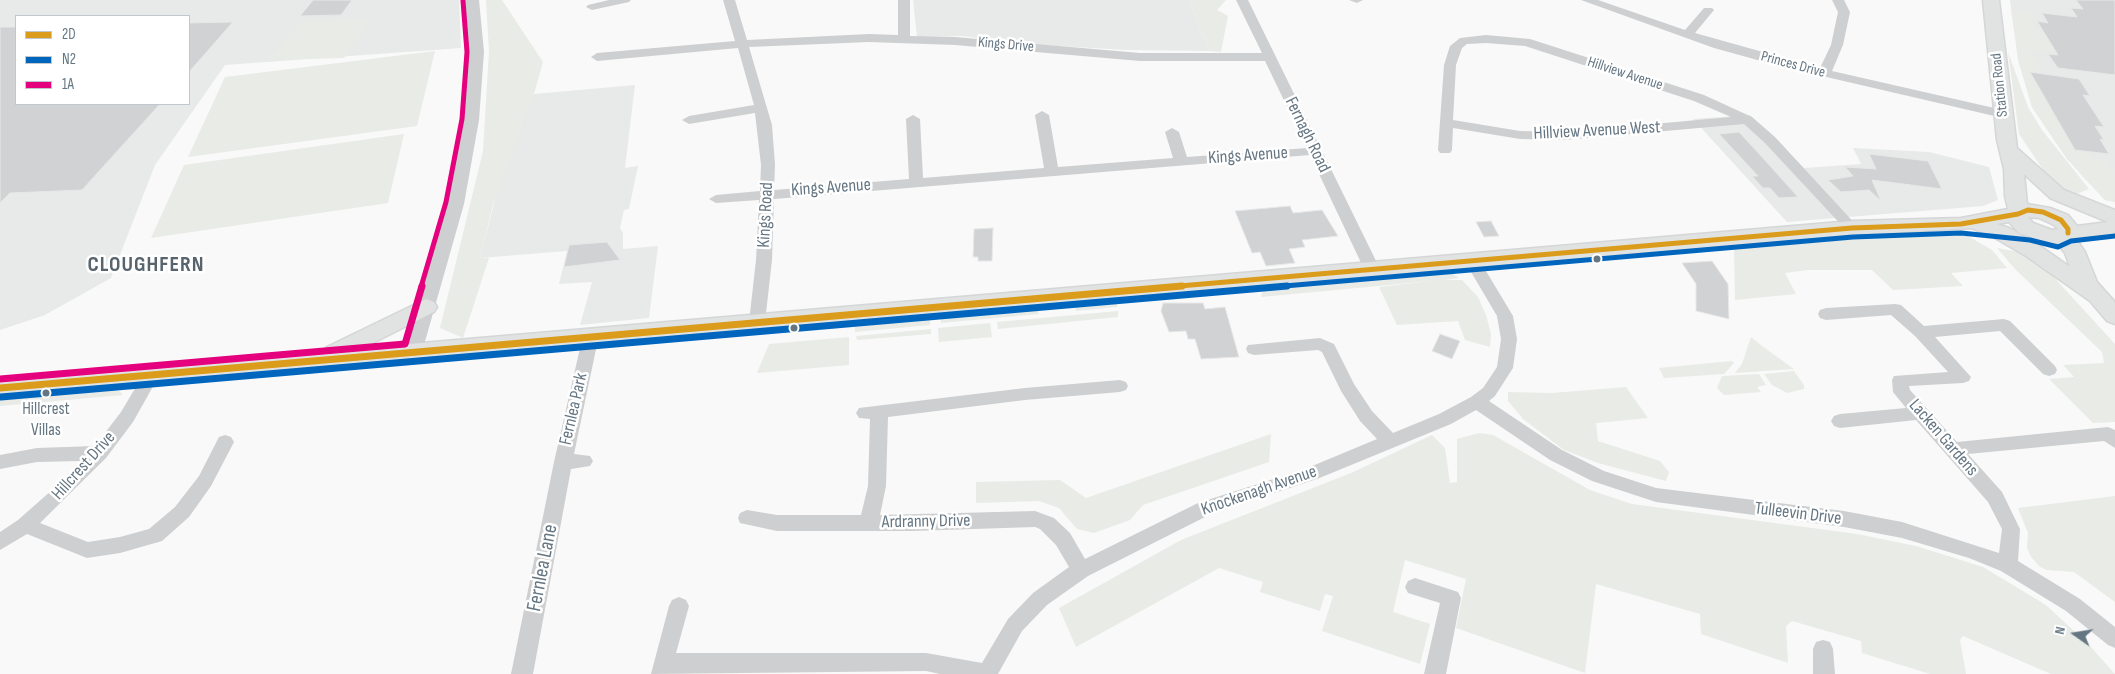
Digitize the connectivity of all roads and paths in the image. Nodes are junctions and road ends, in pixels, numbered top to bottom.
1 (472, 0) edge
2 (625, 0) edge
3 (729, 0) edge
4 (904, 0) edge
5 (1242, 0) edge
6 (1587, 0) edge
7 (1838, 0) edge
8 (1991, 0) edge
9 (592, 7) dead end
10 (1708, 10) dead end
11 (1688, 34) junction
12 (904, 40) junction
13 (743, 44) junction
14 (597, 57) dead end
15 (1269, 57) junction
16 (1826, 74) junction
17 (761, 108) junction
18 (2003, 114) junction
19 (1042, 116) dead end
20 (913, 119) dead end
21 (690, 120) dead end
22 (1747, 120) junction
23 (1448, 122) junction
24 (1172, 132) dead end
25 (2008, 148) junction
26 (1445, 150) dead end
27 (1314, 151) junction
28 (1181, 161) junction
29 (2014, 169) junction
30 (1052, 172) junction
31 (916, 182) junction
32 (766, 194) junction
33 (716, 198) dead end
34 (2019, 214) junction
35 (2052, 215) junction
36 (2115, 217) edge
37 (1971, 225) junction
38 (2115, 227) edge
39 (1852, 228) junction
40 (2033, 232) junction
41 (2066, 235) junction
42 (1472, 260) junction
43 (1372, 269) junction
44 (2094, 291) junction
45 (426, 307) junction
46 (1826, 314) dead end
47 (2115, 316) edge
48 (757, 322) junction
49 (1921, 332) junction
50 (591, 335) junction
51 (1254, 349) dead end
52 (412, 352) junction
53 (320, 359) junction
54 (2049, 370) dead end
55 (152, 374) junction
56 (1120, 386) dead end
57 (0, 388) edge
58 (1477, 402) junction
59 (1920, 413) junction
60 (1840, 421) dead end
61 (2115, 440) edge
62 (226, 442) dead end
63 (1390, 442) junction
64 (1953, 449) junction
65 (100, 453) junction
66 (584, 461) dead end
67 (0, 462) edge
68 (563, 462) junction
69 (747, 518) dead end
70 (869, 522) junction
71 (25, 525) junction
72 (0, 542) edge
73 (2008, 565) junction
74 (1081, 570) junction
75 (1415, 588) dead end
76 (679, 606) dead end
77 (2115, 639) edge
78 (1823, 649) dead end
79 (662, 668) edge
80 (522, 674) edge
81 (987, 674) edge
82 (1435, 674) edge
83 (1824, 674) edge

1 - 45 street
2 - 9 street
3 - 13 street, Kings Road
4 - 12 street
5 - 15 street, Fernagh Road
6 - 11 street, Princes Drive
7 - 16 street
8 - 18 main road, Station Road
10 - 11 street
11 - 16 street, Princes Drive
12 - 13 street, Kings Drive
12 - 15 street, Kings Drive
13 - 14 street
13 - 17 street, Kings Road
15 - 27 street, Fernagh Road
16 - 18 street, Princes Drive
17 - 21 street
17 - 32 street, Kings Road
18 - 25 main road, Station Road
19 - 30 street
20 - 31 street
22 - 23 street, Hillview Avenue West
22 - 23 street, Hillview Avenue
22 - 39 street, Hillview Avenue
23 - 26 street, Hillview Avenue
24 - 28 street
25 - 29 main road, Station Road
25 - 36 main road
27 - 28 street, Kings Avenue
27 - 43 street, Fernagh Road
28 - 30 street, Kings Avenue
29 - 34 main road, Station Road
29 - 35 main road, Station Road
30 - 31 street, Kings Avenue
31 - 32 street, Kings Avenue
32 - 33 street, Kings Avenue
32 - 48 street, Kings Road
34 - 35 main road
34 - 37 main road
34 - 40 main road
35 - 36 main road
35 - 41 main road, Station Road
37 - 39 main road
37 - 40 main road
37 - 44 main road
38 - 41 main road
39 - 42 main road
40 - 41 main road
40 - 44 main road
41 - 44 main road, Station Road
42 - 43 main road
42 - 58 street, Knockenagh Avenue
43 - 48 main road
44 - 47 main road
45 - 52 street
45 - 53 main road
46 - 49 street, Lacken Gardens
48 - 50 main road
49 - 54 street
49 - 59 street, Lacken Gardens
50 - 52 main road
50 - 68 street, Fernlea Park
51 - 63 street
52 - 53 main road
53 - 55 main road
55 - 57 main road
55 - 65 street, Hillcrest Drive
56 - 70 street
58 - 63 street, Knockenagh Avenue
58 - 73 street, Tulleevin Drive
59 - 60 street
59 - 64 street, Lacken Gardens
61 - 64 street
62 - 71 street
63 - 74 street, Knockenagh Avenue
64 - 73 street, Lacken Gardens
65 - 67 street
65 - 71 street, Hillcrest Drive
66 - 68 street, Fernlea Park
68 - 80 street, Fernlea Lane
69 - 70 street, Ardranny Drive
70 - 74 street, Ardranny Drive
71 - 72 street, Hillcrest Drive
73 - 77 street, Tulleevin Drive
74 - 81 street, Knockenagh Avenue
75 - 82 street
76 - 79 street
78 - 83 street
79 - 81 street

